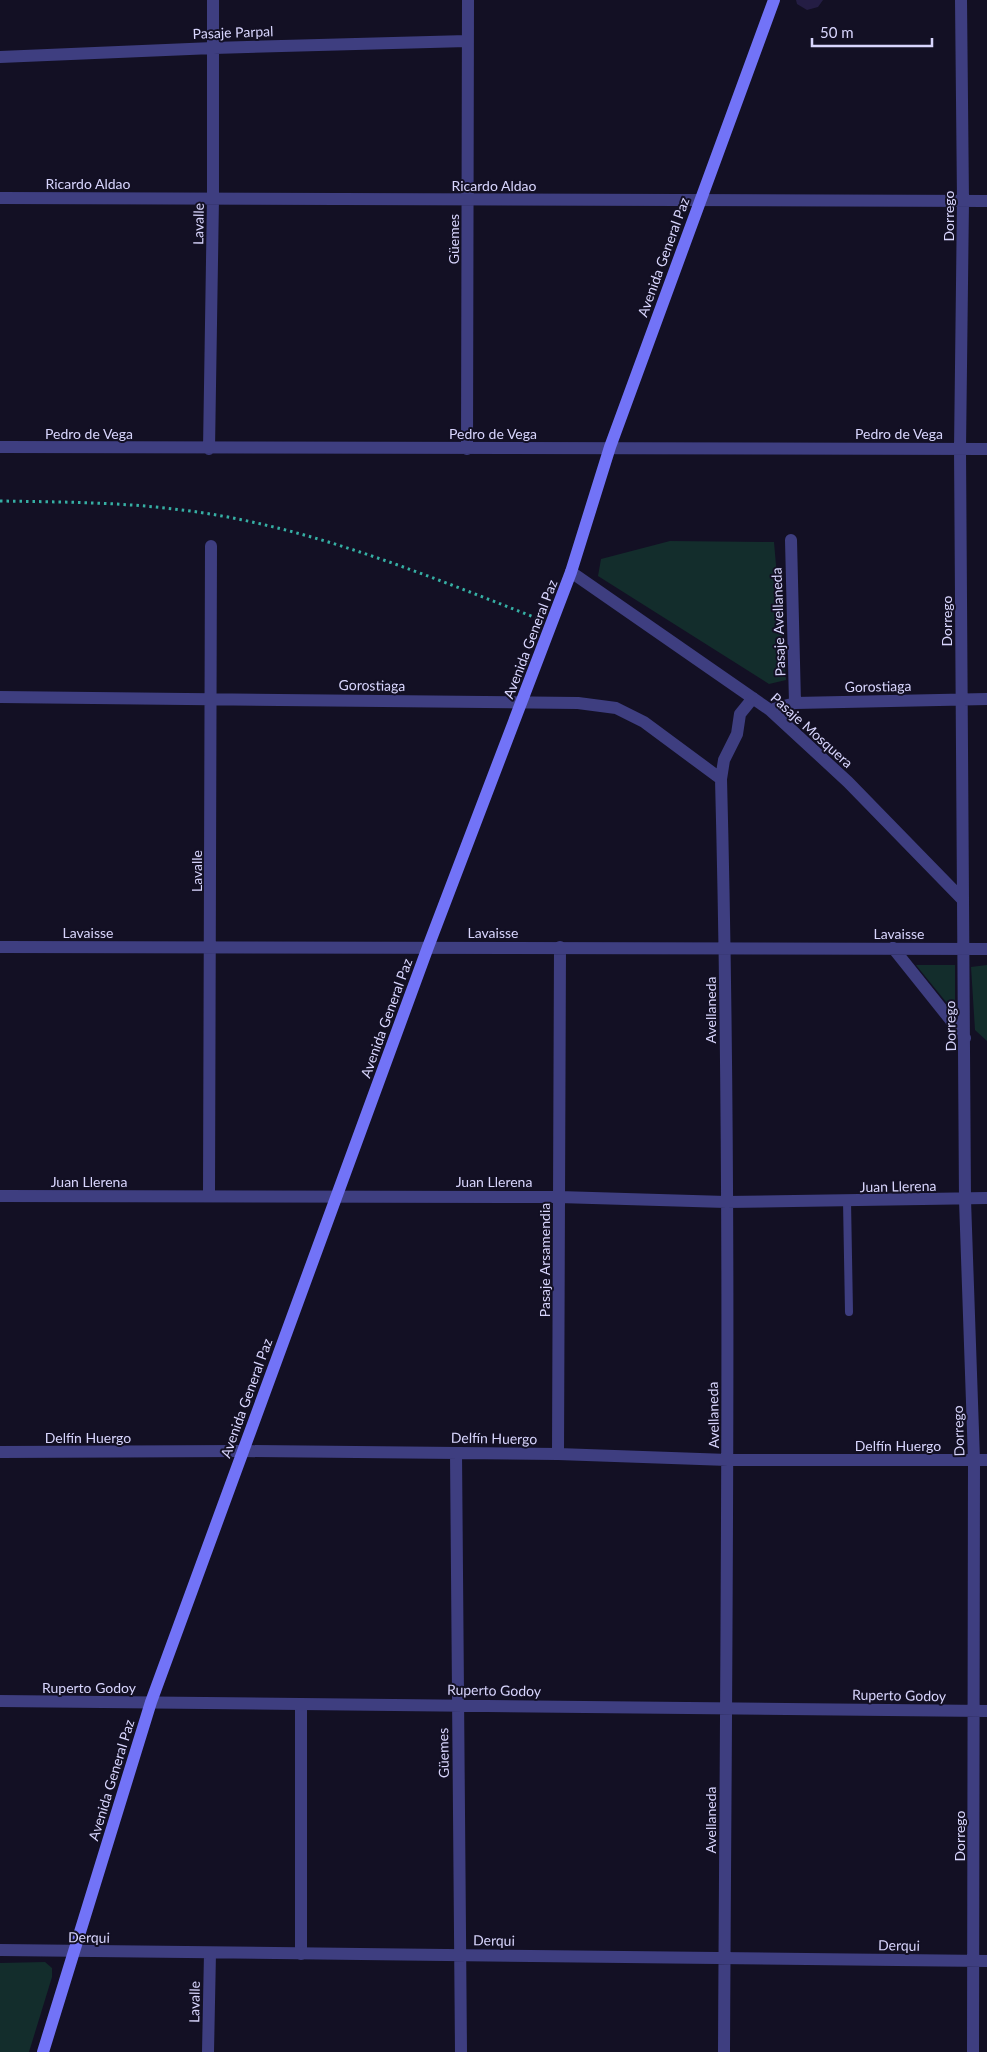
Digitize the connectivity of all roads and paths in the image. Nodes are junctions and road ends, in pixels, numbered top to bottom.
1 (213, 0) edge
2 (468, 0) edge
3 (774, 0) edge
4 (961, 0) edge
5 (467, 41) junction
6 (213, 48) junction
7 (0, 57) edge
8 (0, 198) edge
9 (213, 198) junction
10 (468, 200) junction
11 (699, 201) junction
12 (964, 201) junction
13 (987, 201) edge
14 (0, 447) edge
15 (467, 448) junction
16 (610, 448) junction
17 (209, 449) junction
18 (960, 449) junction
19 (987, 449) edge
20 (0, 501) edge
21 (791, 540) dead end
22 (211, 546) dead end
23 (571, 572) junction
24 (552, 624) junction
25 (0, 697) edge
26 (211, 698) junction
27 (753, 698) junction
28 (987, 699) edge
29 (961, 700) junction
30 (522, 701) junction
31 (795, 703) junction
32 (770, 710) junction
33 (721, 779) junction
34 (963, 900) junction
35 (212, 946) junction
36 (0, 947) edge
37 (428, 947) junction
38 (560, 947) junction
39 (725, 948) junction
40 (893, 948) junction
41 (964, 948) junction
42 (987, 949) edge
43 (965, 1038) junction
44 (0, 1196) edge
45 (209, 1196) junction
46 (336, 1196) junction
47 (559, 1197) junction
48 (987, 1198) edge
49 (965, 1200) junction
50 (847, 1201) junction
51 (726, 1202) junction
52 (849, 1312) dead end
53 (242, 1451) junction
54 (0, 1452) edge
55 (456, 1453) junction
56 (558, 1454) junction
57 (728, 1460) junction
58 (981, 1460) edge
59 (0, 1701) edge
60 (150, 1702) junction
61 (301, 1704) junction
62 (457, 1705) junction
63 (726, 1708) junction
64 (973, 1711) junction
65 (987, 1711) edge
66 (0, 1950) edge
67 (74, 1952) junction
68 (210, 1953) junction
69 (301, 1954) junction
70 (460, 1954) junction
71 (725, 1958) junction
72 (981, 1961) edge
73 (43, 2052) edge
74 (208, 2052) edge
75 (461, 2052) edge
76 (724, 2052) edge
77 (973, 2052) edge

1 - 6 street, Lavalle
2 - 5 street, Güemes
3 - 11 main road, Avenida General Paz
4 - 12 street, Dorrego
5 - 6 street, Pasaje Parpal
5 - 10 street, Güemes
6 - 7 street, Pasaje Parpal
6 - 9 street, Lavalle
8 - 9 street, Ricardo Aldao
9 - 10 street, Ricardo Aldao
9 - 17 street, Lavalle
10 - 11 street, Ricardo Aldao
10 - 15 street, Güemes
11 - 12 street, Ricardo Aldao
11 - 16 main road, Avenida General Paz
12 - 13 street, Ricardo Aldao
12 - 18 street, Dorrego
14 - 17 street, Pedro de Vega
15 - 16 street, Pedro de Vega
15 - 17 street, Pedro de Vega
16 - 18 street, Pedro de Vega
16 - 23 main road, Avenida General Paz
18 - 19 street, Pedro de Vega
18 - 29 street, Dorrego
20 - 24 path
21 - 31 street, Pasaje Avellaneda
22 - 26 street, Lavalle
23 - 24 main road, Avenida General Paz
23 - 27 street, Pasaje Mosquera
24 - 30 main road, Avenida General Paz
25 - 26 street, Gorostiaga
26 - 30 street, Gorostiaga
26 - 35 street, Lavalle
27 - 32 street, Pasaje Mosquera
27 - 33 street, Avellaneda
28 - 29 street, Gorostiaga
29 - 31 street, Gorostiaga
29 - 34 street, Dorrego
30 - 33 street, Gorostiaga
30 - 37 main road, Avenida General Paz
31 - 32 street, Gorostiaga
32 - 34 street, Pasaje Mosquera
33 - 39 street, Avellaneda
34 - 41 street, Dorrego
35 - 36 street, Lavaisse
35 - 37 street, Lavaisse
35 - 45 street, Lavalle
37 - 38 street, Lavaisse
37 - 46 main road, Avenida General Paz
38 - 39 street, Lavaisse
38 - 47 street, Pasaje Arsamendia
39 - 40 street, Lavaisse
39 - 51 street, Avellaneda
40 - 41 street, Lavaisse
40 - 43 street
41 - 42 street, Lavaisse
41 - 43 street, Dorrego
43 - 49 street, Dorrego
44 - 45 street, Juan Llerena
45 - 46 street, Juan Llerena
46 - 47 street, Juan Llerena
46 - 53 main road, Avenida General Paz
47 - 51 street, Juan Llerena
47 - 56 street, Pasaje Arsamendia
48 - 49 street, Juan Llerena
49 - 50 street, Juan Llerena
49 - 58 street, Dorrego
50 - 51 street, Juan Llerena
50 - 52 lane
51 - 57 street, Avellaneda
53 - 54 street, Delfín Huergo
53 - 55 street, Delfín Huergo
53 - 60 main road, Avenida General Paz
55 - 56 street, Delfín Huergo
55 - 62 street, Güemes
56 - 57 street, Delfín Huergo
57 - 58 street, Delfín Huergo
57 - 63 street, Avellaneda
58 - 64 street, Dorrego
59 - 60 street, Ruperto Godoy
60 - 61 street, Ruperto Godoy
60 - 67 main road, Avenida General Paz
61 - 62 street, Ruperto Godoy
61 - 69 street
62 - 63 street, Ruperto Godoy
62 - 70 street, Güemes
63 - 64 street, Ruperto Godoy
63 - 71 street, Avellaneda
64 - 65 street, Ruperto Godoy
64 - 72 street, Dorrego
66 - 67 street, Derqui
67 - 68 street, Derqui
67 - 73 main road, Avenida General Paz
68 - 69 street, Derqui
68 - 74 street, Lavalle
69 - 70 street, Derqui
70 - 71 street, Derqui
70 - 75 street, Güemes
71 - 72 street, Derqui
71 - 76 street, Avellaneda
72 - 77 street, Dorrego

